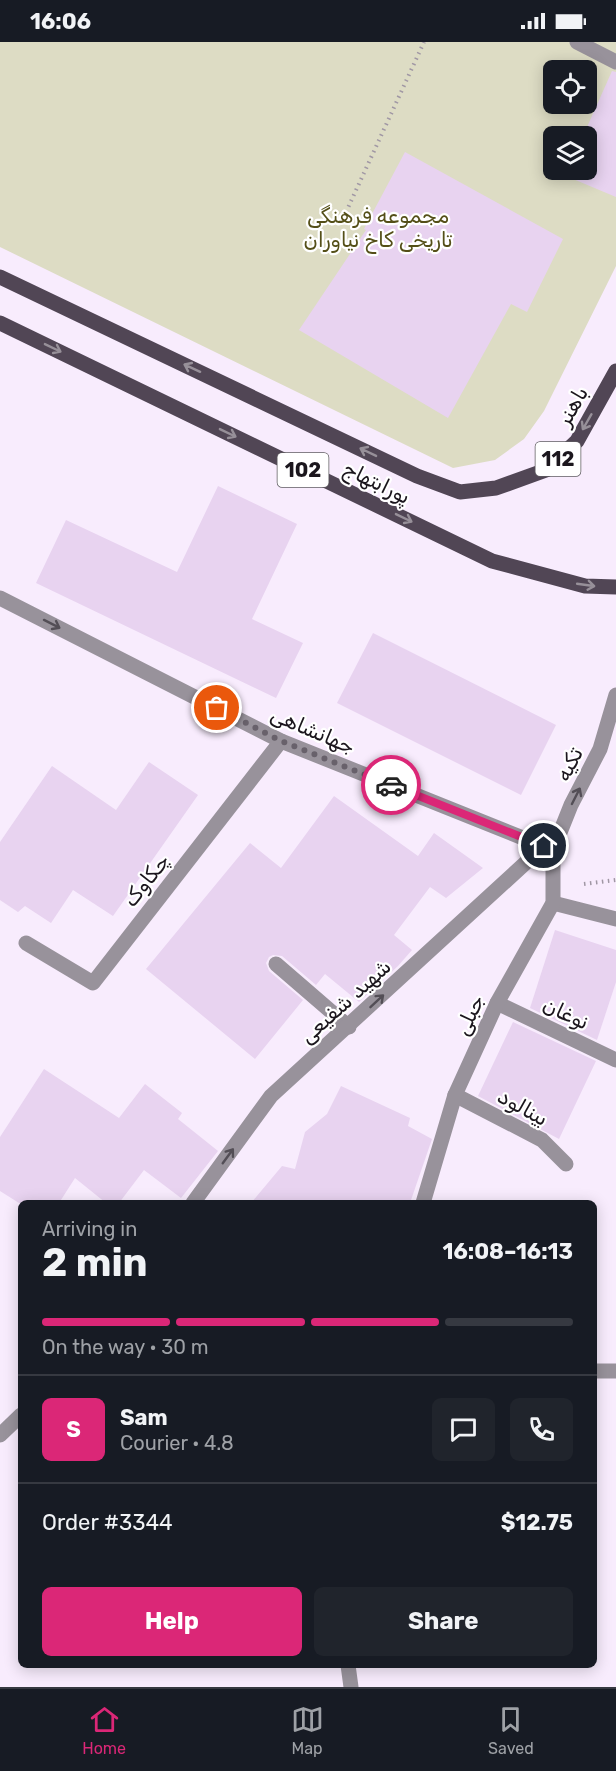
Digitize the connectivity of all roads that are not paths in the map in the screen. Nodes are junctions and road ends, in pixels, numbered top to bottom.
1 (577, 42) edge
2 (616, 62) edge
3 (0, 277) edge
4 (0, 323) edge
5 (616, 371) edge
6 (460, 492) joint
7 (616, 587) edge
8 (0, 598) edge
9 (616, 695) edge
10 (281, 741) junction
11 (548, 848) junction
12 (553, 903) junction
13 (616, 919) edge
14 (26, 943) dead end
15 (276, 964) dead end
16 (497, 1004) junction
17 (349, 1027) junction
18 (616, 1060) edge
19 (455, 1095) junction
20 (566, 1164) dead end
21 (195, 1200) edge
22 (424, 1200) edge
23 (597, 1371) edge
24 (616, 1371) edge
25 (18, 1418) edge
26 (0, 1435) edge
27 (348, 1668) edge
28 (351, 1687) edge

1 - 2 street
6 -> 3 main road, پورابتهاج / 102
4 -> 7 main road, پورابتهاج / 102
5 -> 6 main road, باهنر / 112
8 -> 10 street, جهانشاهی
11 -> 9 street, تکیه
10 - 11 street, جهانشاهی
10 - 14 street, چکاوک
11 - 12 street, جبلی
17 -> 11 street, شهید شفیعی
12 - 13 street
12 - 16 street, جبلی
15 - 17 street
16 - 18 street, نوغان
16 - 19 street, جبلی
21 -> 17 street, شهید شفیعی
19 - 20 street, بینالود
19 - 22 street, جبلی
23 - 24 street
25 - 26 street
27 - 28 street

